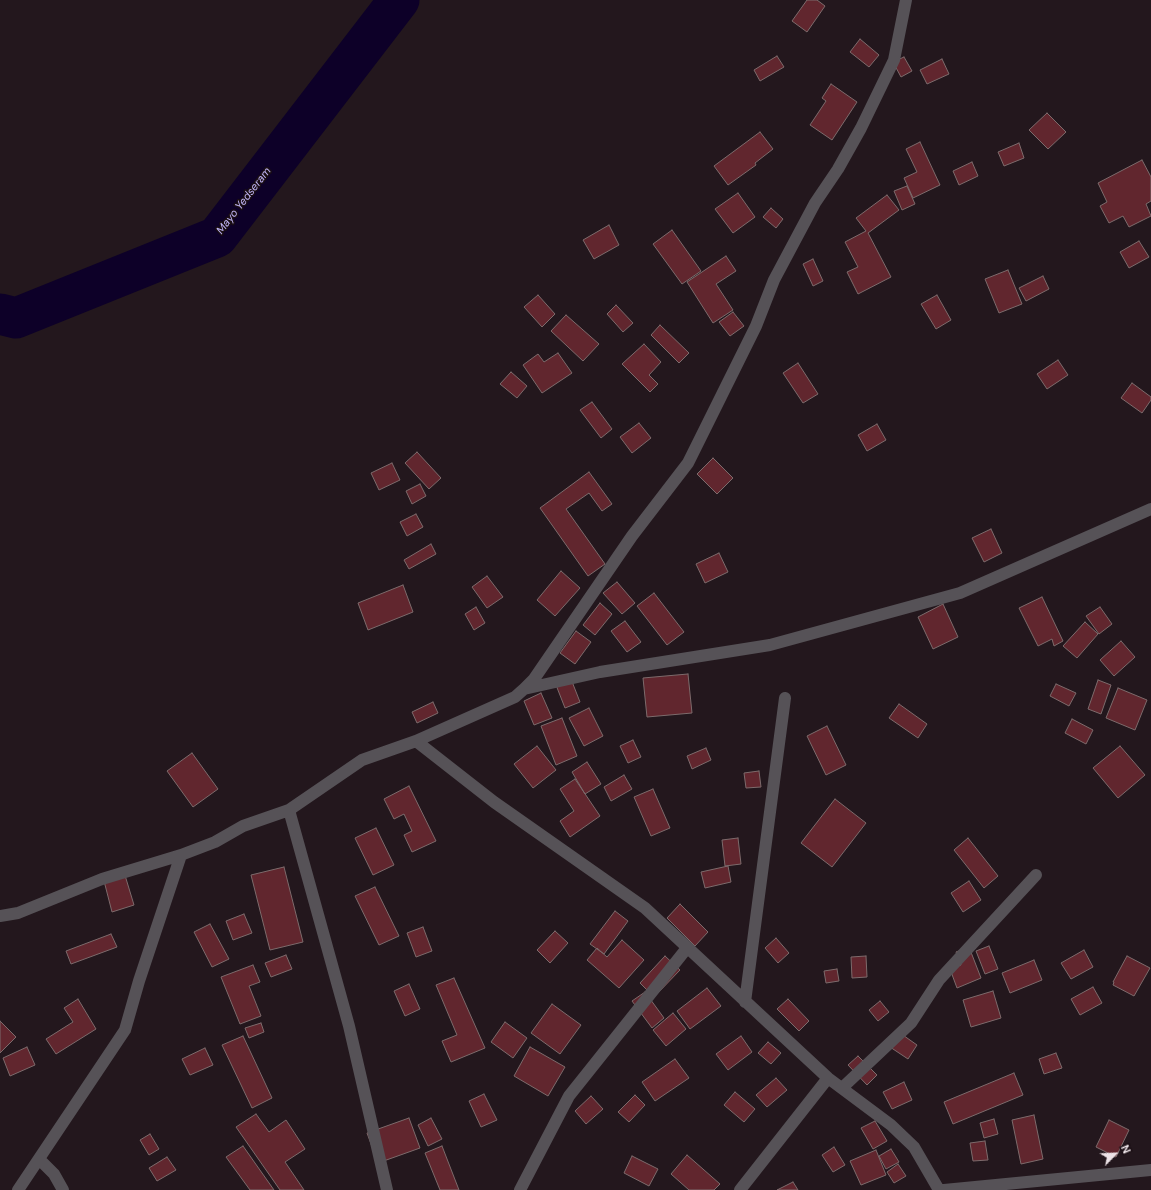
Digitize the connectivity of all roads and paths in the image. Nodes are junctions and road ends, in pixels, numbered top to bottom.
1 (906, 0) edge
2 (1151, 509) edge
3 (524, 689) junction
4 (785, 698) dead end
5 (416, 741) junction
6 (289, 810) junction
7 (181, 855) junction
8 (1036, 875) dead end
9 (0, 916) edge
10 (687, 948) junction
11 (745, 1002) junction
12 (828, 1078) junction
13 (842, 1088) junction
14 (40, 1159) junction
15 (1151, 1170) edge
16 (383, 1188) edge
17 (18, 1190) edge
18 (63, 1190) edge
19 (520, 1190) edge
20 (740, 1190) edge
21 (939, 1190) edge
22 (944, 1190) edge

1 - 3 street
2 - 3 street
3 - 5 street
4 - 11 street
5 - 6 street
5 - 10 street
6 - 7 street
6 - 16 street
7 - 9 street
7 - 14 street
8 - 13 street
10 - 11 street
10 - 19 street
11 - 12 street
12 - 13 street
12 - 20 street
13 - 21 street
14 - 17 street
14 - 18 street
15 - 22 street

